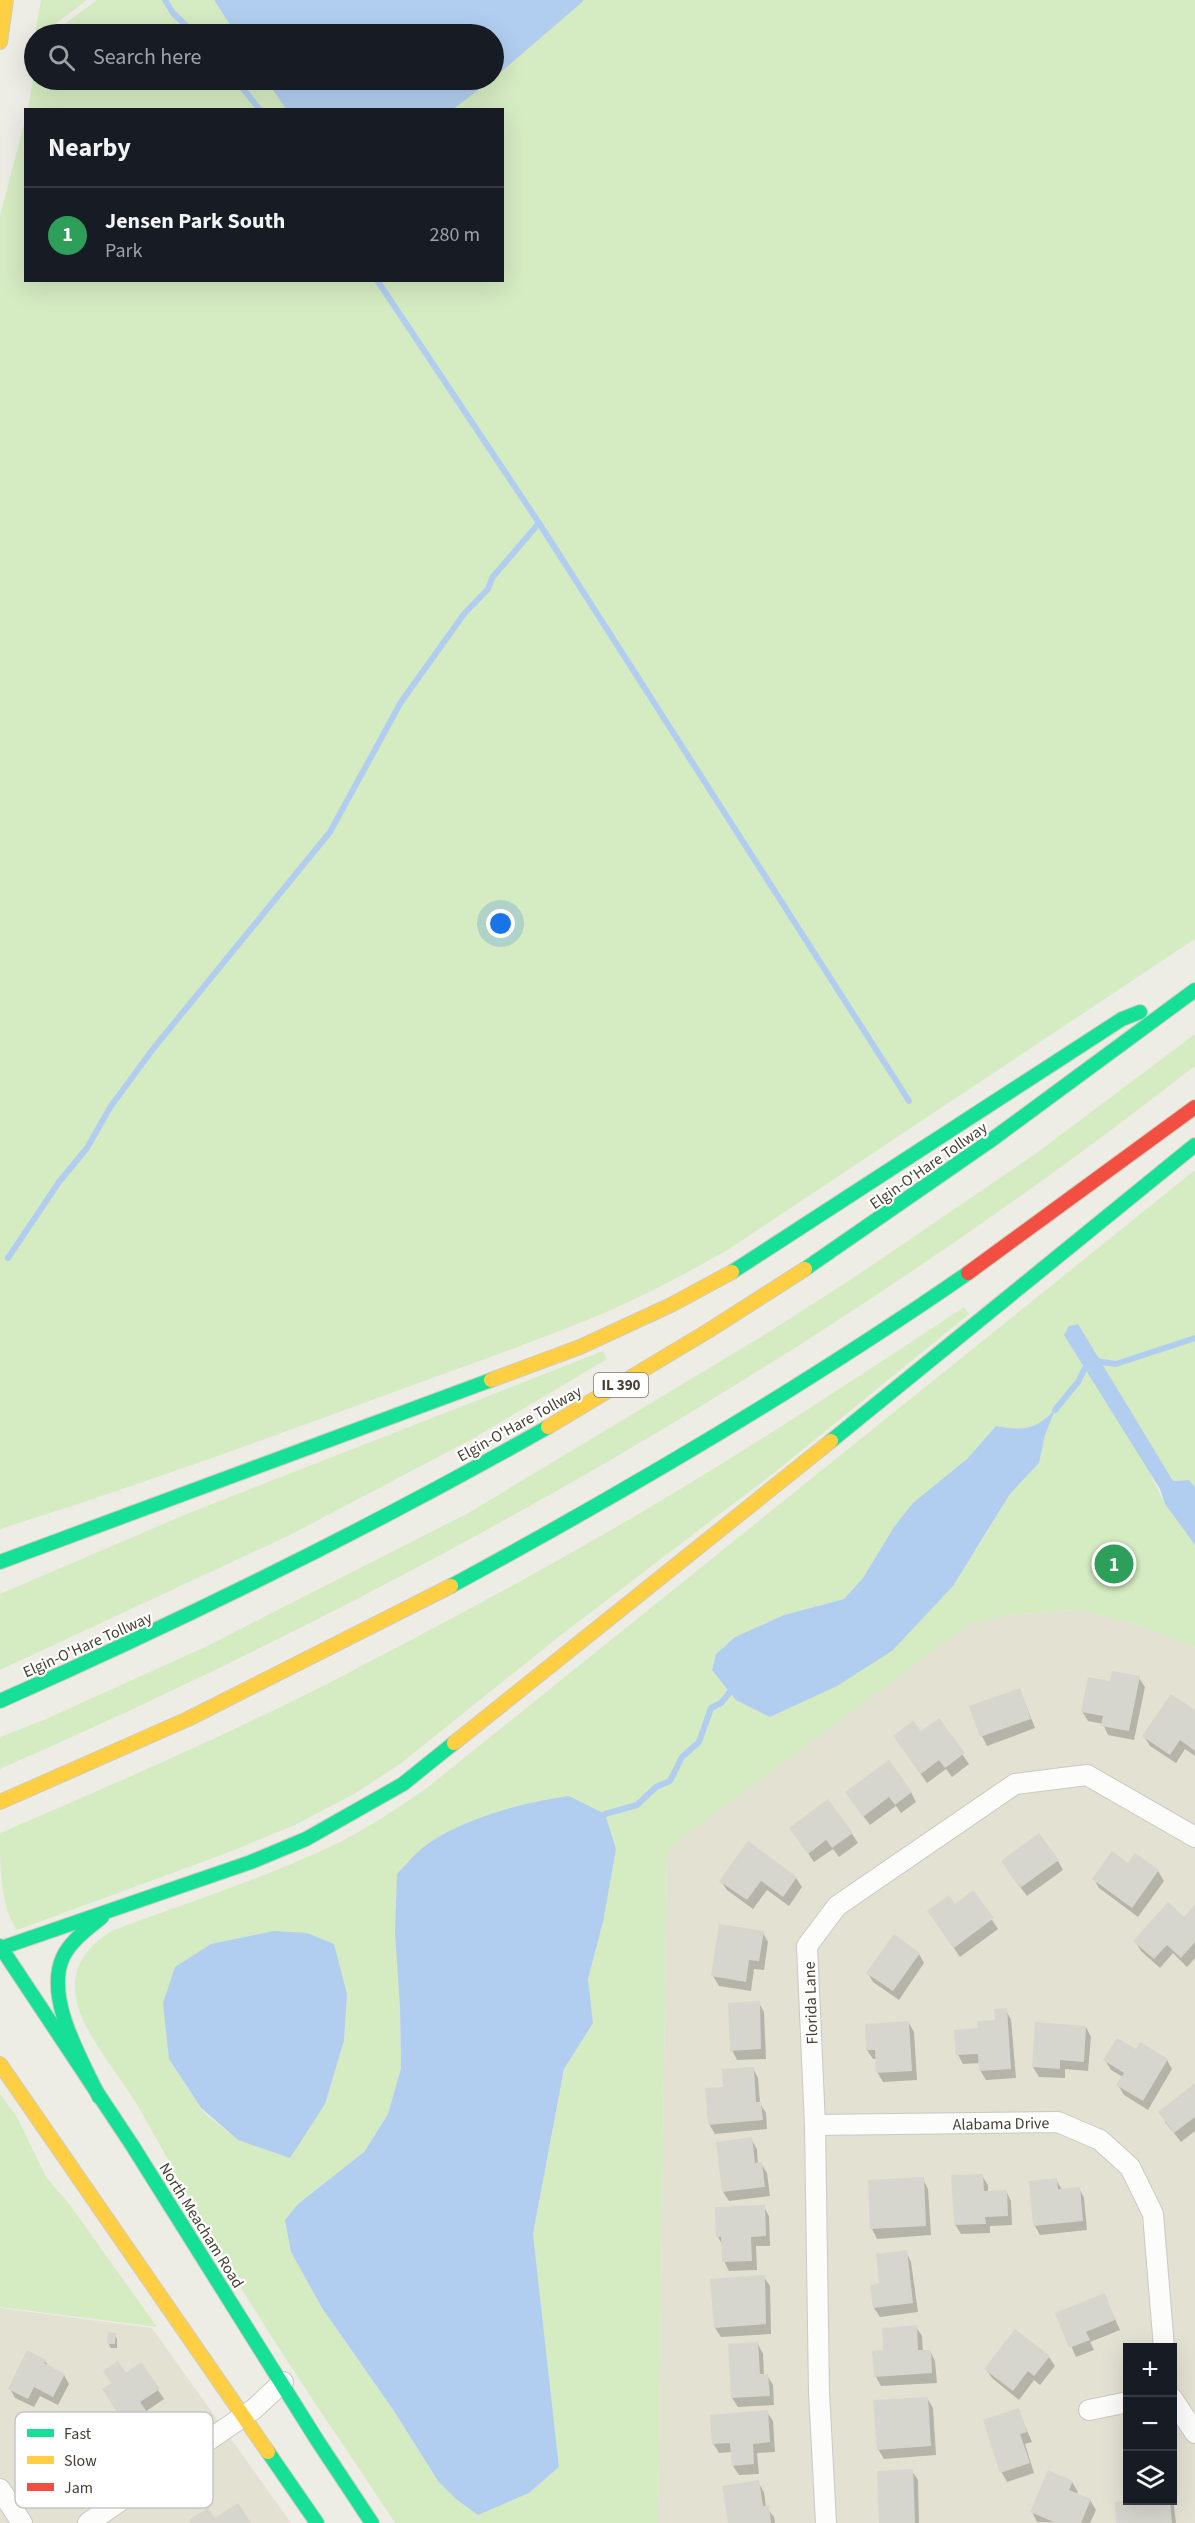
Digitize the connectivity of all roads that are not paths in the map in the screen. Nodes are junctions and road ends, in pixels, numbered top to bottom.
1 (6, 0) edge
2 (0, 42) edge
3 (1195, 990) edge
4 (1195, 1107) edge
5 (1195, 1145) edge
6 (1, 1561) edge
7 (0, 1701) edge
8 (0, 1802) edge
9 (1195, 1837) edge
10 (110, 1911) junction
11 (0, 1947) edge
12 (0, 2064) edge
13 (99, 2097) junction
14 (815, 2125) junction
15 (1164, 2343) edge
16 (283, 2382) junction
17 (1123, 2403) edge
18 (1177, 2404) edge
19 (1089, 2410) dead end
20 (243, 2417) junction
21 (1195, 2433) edge
22 (213, 2438) edge
23 (0, 2489) edge
24 (110, 2508) edge
25 (22, 2523) edge
26 (88, 2523) edge
27 (317, 2523) edge
28 (372, 2523) edge
29 (826, 2523) edge

1 - 2 main road
3 - 6 main road
3 - 7 main road, Elgin-O'Hare Tollway / IL 390
4 - 8 main road
5 - 10 main road
9 - 14 street, Florida Lane
10 - 11 main road
10 - 13 main road
11 - 13 main road, North Meacham Road
12 - 20 main road
13 - 16 main road, North Meacham Road
14 - 15 street, Alabama Drive
14 - 29 street, Florida Lane
16 - 20 street
16 - 28 main road, North Meacham Road
17 - 19 street
18 - 21 street
20 - 22 street
20 - 27 main road
23 - 25 street
24 - 26 street

